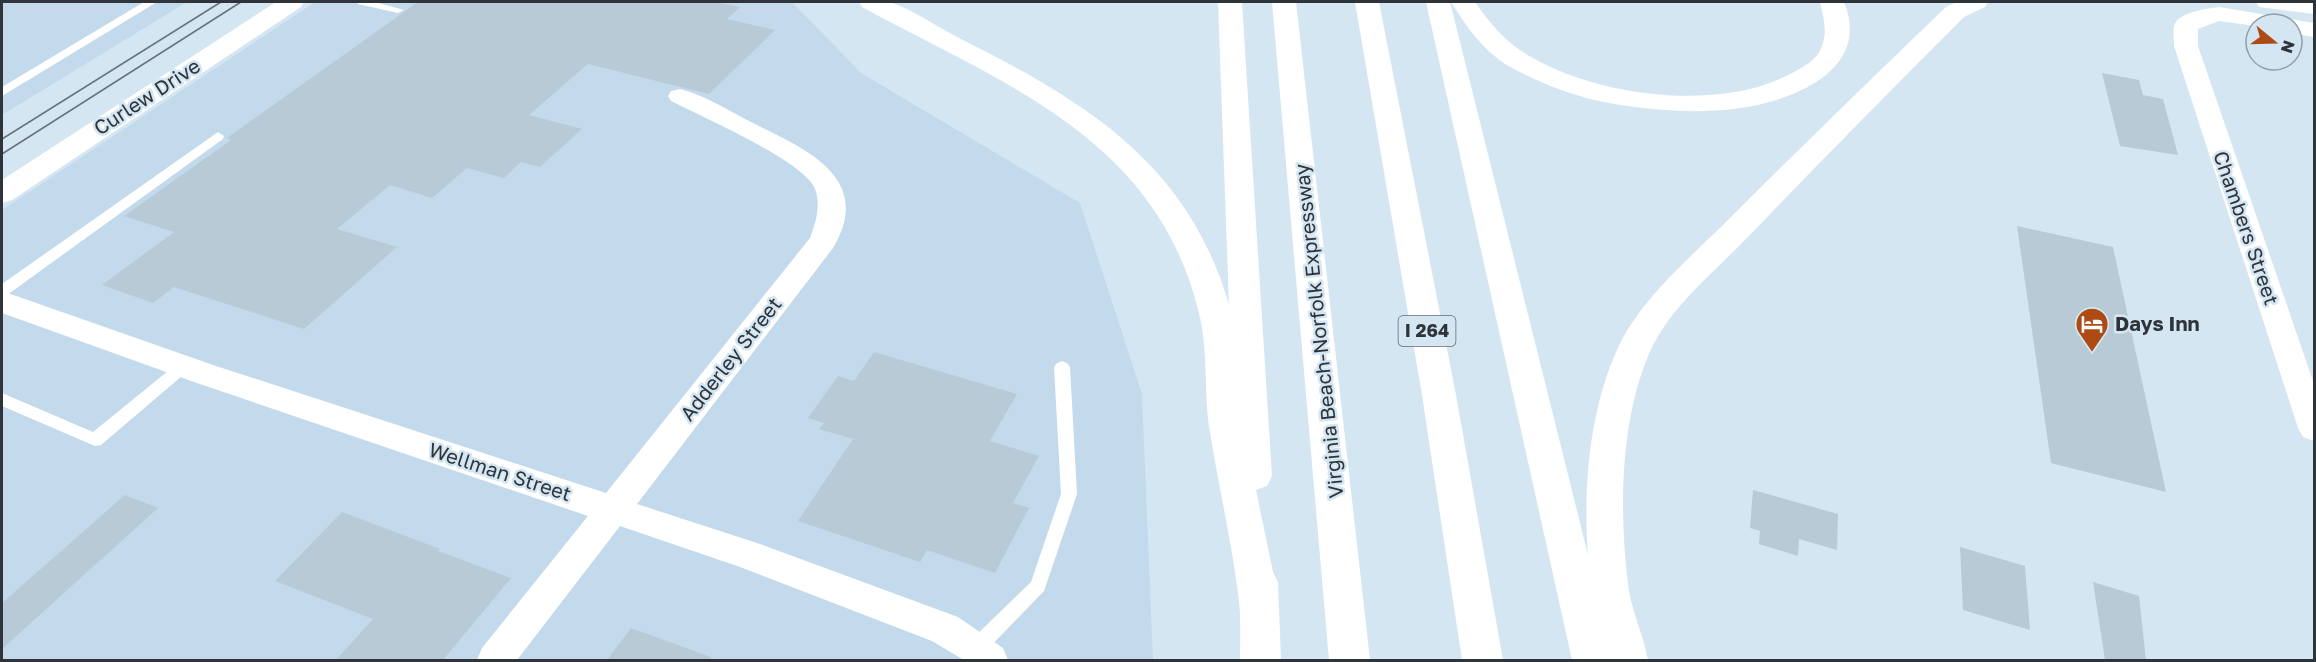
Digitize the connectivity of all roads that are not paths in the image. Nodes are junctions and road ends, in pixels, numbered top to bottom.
1 (150, 2) edge
2 (292, 2) edge
3 (362, 2) edge
4 (871, 2) edge
5 (1230, 2) edge
6 (1284, 2) edge
7 (1367, 2) edge
8 (1438, 2) edge
9 (1463, 2) edge
10 (1832, 2) edge
11 (1976, 2) edge
12 (2268, 2) edge
13 (2295, 2) edge
14 (2314, 6) edge
15 (398, 10) dead end
16 (2244, 19) edge
17 (2, 92) edge
18 (680, 96) dead end
19 (218, 136) dead end
20 (2, 193) edge
21 (2, 291) edge
22 (2, 302) edge
23 (184, 366) junction
24 (1062, 367) dead end
25 (2, 399) edge
26 (2314, 428) edge
27 (613, 510) junction
28 (1259, 603) junction
29 (983, 654) edge
30 (495, 660) edge
31 (1261, 660) edge
32 (1350, 660) edge
33 (1483, 660) edge
34 (1593, 660) edge
35 (1628, 660) edge

1 - 17 lane
2 - 20 main road, Curlew Drive
3 - 15 lane
4 - 28 main road
5 - 28 main road
6 - 32 main road, Virginia Beach-Norfolk Expressway
7 - 33 main road, I 264
8 - 34 main road
9 - 10 main road
11 - 35 main road
12 - 14 main road
13 - 14 main road
16 - 26 street, Chambers Street
18 - 27 street, Adderley Street
19 - 21 lane
22 - 23 street, Wellman Street
23 - 25 lane
23 - 27 street, Wellman Street
24 - 29 lane
27 - 29 street, Wellman Street
27 - 30 street, Adderley Street
28 - 31 main road

